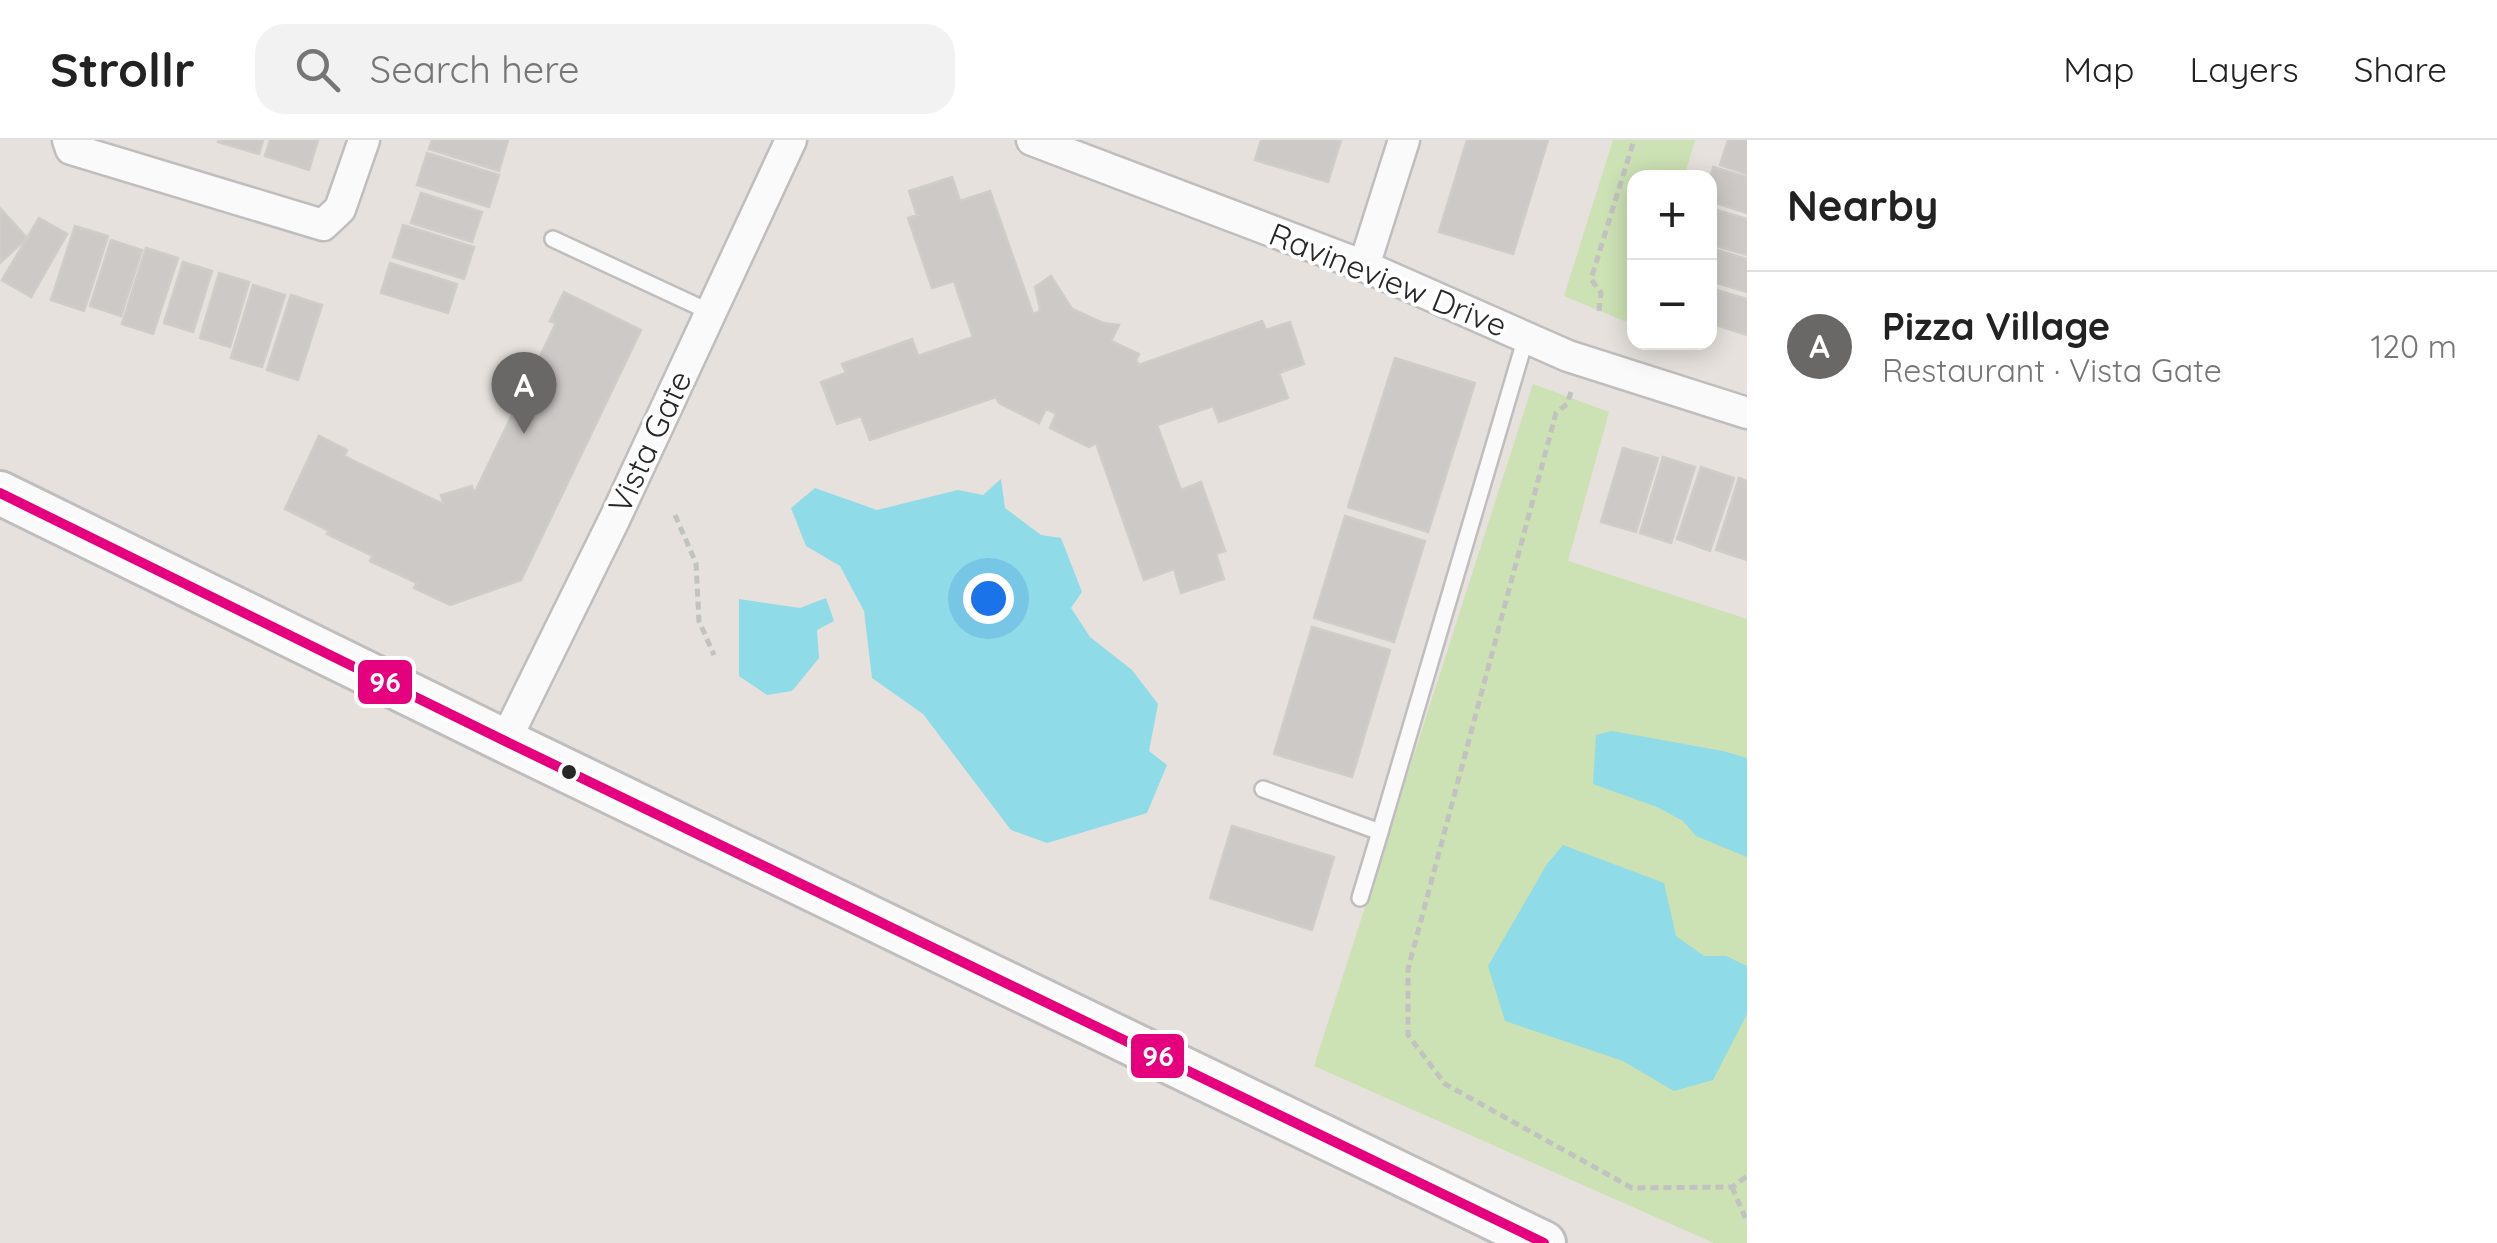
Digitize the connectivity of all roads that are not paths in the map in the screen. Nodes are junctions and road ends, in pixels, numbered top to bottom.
1 (68, 140) edge
2 (364, 140) edge
3 (791, 140) edge
4 (1404, 140) edge
5 (1045, 142) edge
6 (554, 239) dead end
7 (1364, 266) junction
8 (710, 312) junction
9 (1526, 337) junction
10 (1747, 413) edge
11 (0, 493) edge
12 (505, 741) junction
13 (1263, 789) dead end
14 (1380, 832) junction
15 (1360, 898) dead end
16 (1544, 1243) edge

1 - 2 street
3 - 8 street, Vista Gate
4 - 7 street
5 - 7 street, Ravineview Drive
6 - 8 lane
7 - 9 street, Ravineview Drive
8 - 12 street, Vista Gate
9 - 10 street, Ravineview Drive
9 - 14 lane
11 - 12 main road
12 - 16 main road
13 - 14 lane
14 - 15 lane

